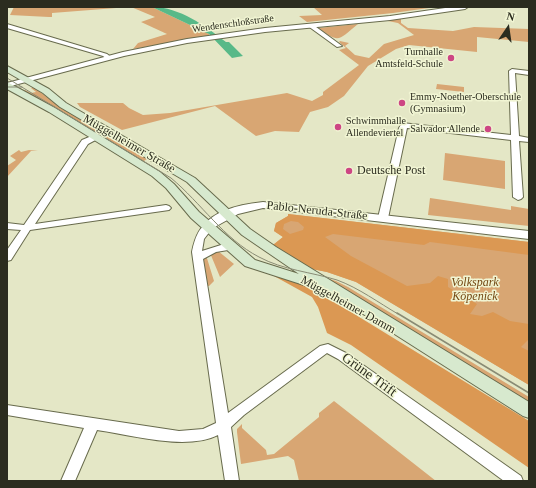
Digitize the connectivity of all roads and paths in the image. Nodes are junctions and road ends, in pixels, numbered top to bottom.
1 (465, 7) edge
2 (310, 25) junction
3 (7, 26) edge
4 (339, 46) dead end
5 (109, 58) junction
6 (7, 69) edge
7 (529, 73) edge
8 (28, 80) junction
9 (7, 85) edge
10 (97, 137) junction
11 (516, 138) junction
12 (529, 140) edge
13 (518, 197) dead end
14 (166, 208) dead end
15 (227, 214) junction
16 (383, 218) junction
17 (7, 226) edge
18 (208, 226) junction
19 (27, 228) junction
20 (243, 229) joint
21 (529, 235) edge
22 (227, 243) junction
23 (7, 258) edge
24 (198, 258) junction
25 (413, 339) junction
26 (7, 410) edge
27 (529, 411) edge
28 (93, 423) junction
29 (223, 426) junction
30 (68, 481) edge
31 (232, 481) edge
32 (516, 481) edge

1 - 2 street, Wendenschloßstraße
2 - 4 street
2 - 5 street, Wendenschloßstraße
3 - 5 street
5 - 8 street, Wendenschloßstraße
6 - 8 main road, Müggelheimer Straße
7 - 11 street
8 - 9 street, Wendenschloßstraße
8 - 15 main road, Müggelheimer Straße
9 - 10 main road, Müggelheimer Straße
10 - 18 main road, Müggelheimer Straße
10 - 19 street
11 - 12 street, Pablo-Neruda-Straße
11 - 13 street
11 - 16 street, Pablo-Neruda-Straße
14 - 19 street
15 - 16 street, Pablo-Neruda-Straße
15 - 18 street, Pablo-Neruda-Straße
15 - 20 main road, Müggelheimer Straße
16 - 21 street, Pablo-Neruda-Straße
17 - 19 street
18 - 22 main road, Müggelheimer Straße
18 - 24 street
19 - 23 street
20 - 25 main road, Müggelheimer Damm
22 - 24 street
22 - 25 main road, Müggelheimer Damm
24 - 29 street
25 - 27 main road, Müggelheimer Damm
26 - 28 street
28 - 29 street
28 - 30 street
29 - 31 street
29 - 32 street, Grüne Trift

